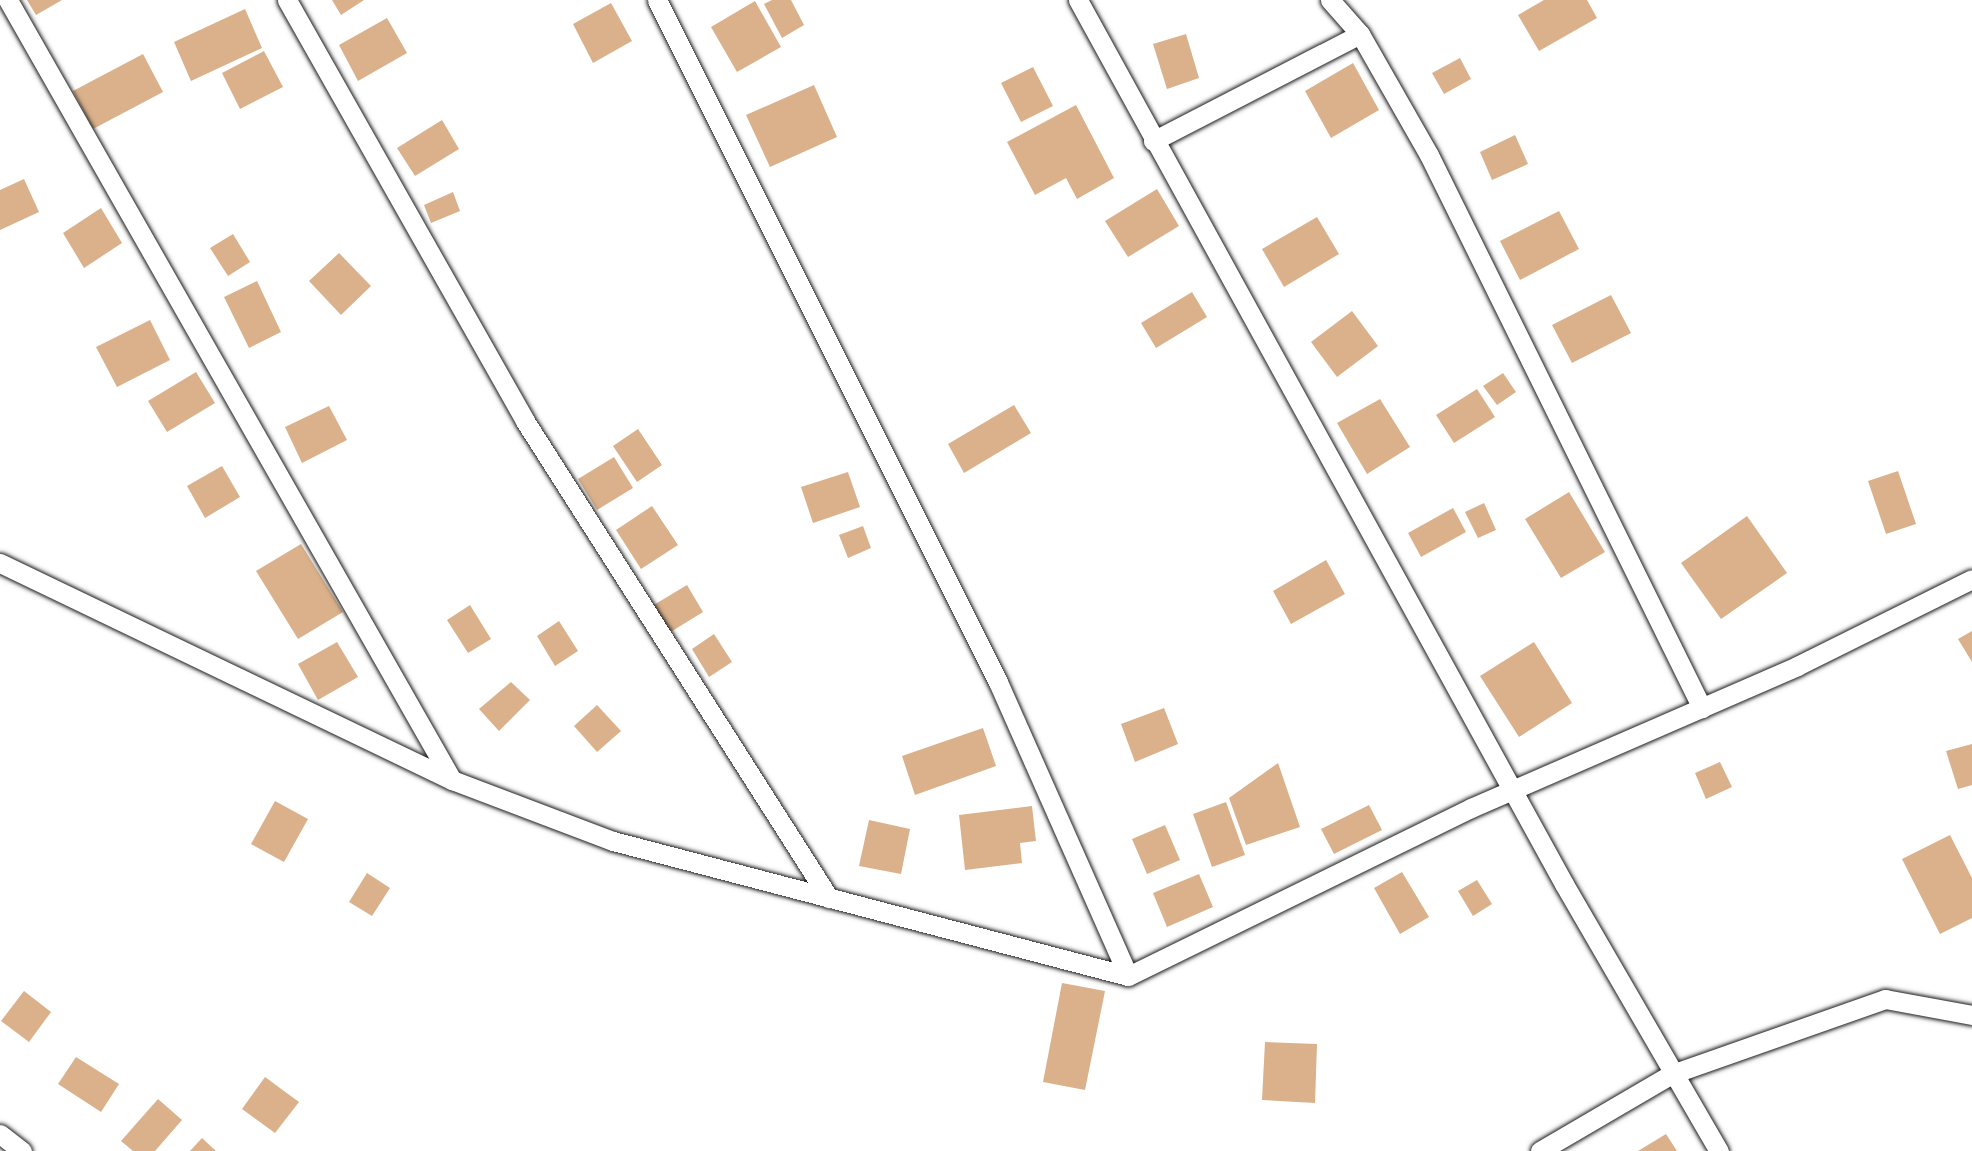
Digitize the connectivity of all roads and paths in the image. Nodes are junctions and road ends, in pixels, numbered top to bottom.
1 (8, 0) edge
2 (287, 0) edge
3 (657, 0) edge
4 (1078, 0) edge
5 (1329, 0) edge
6 (1360, 34) junction
7 (1153, 141) junction
8 (0, 563) edge
9 (1972, 579) edge
10 (1702, 708) junction
11 (452, 780) junction
12 (1514, 790) junction
13 (829, 898) junction
14 (1128, 976) junction
15 (1972, 1015) edge
16 (1672, 1074) junction
17 (0, 1134) edge
18 (22, 1151) edge
19 (1540, 1151) edge
20 (1719, 1151) edge

1 - 11 lane
2 - 13 lane
3 - 14 lane
4 - 7 lane
5 - 6 lane
6 - 7 lane
6 - 10 lane
7 - 12 lane
8 - 11 lane
9 - 10 lane
10 - 12 lane
11 - 13 lane
12 - 14 lane
12 - 16 lane
13 - 14 lane
15 - 16 lane
16 - 19 lane
16 - 20 lane
17 - 18 lane

